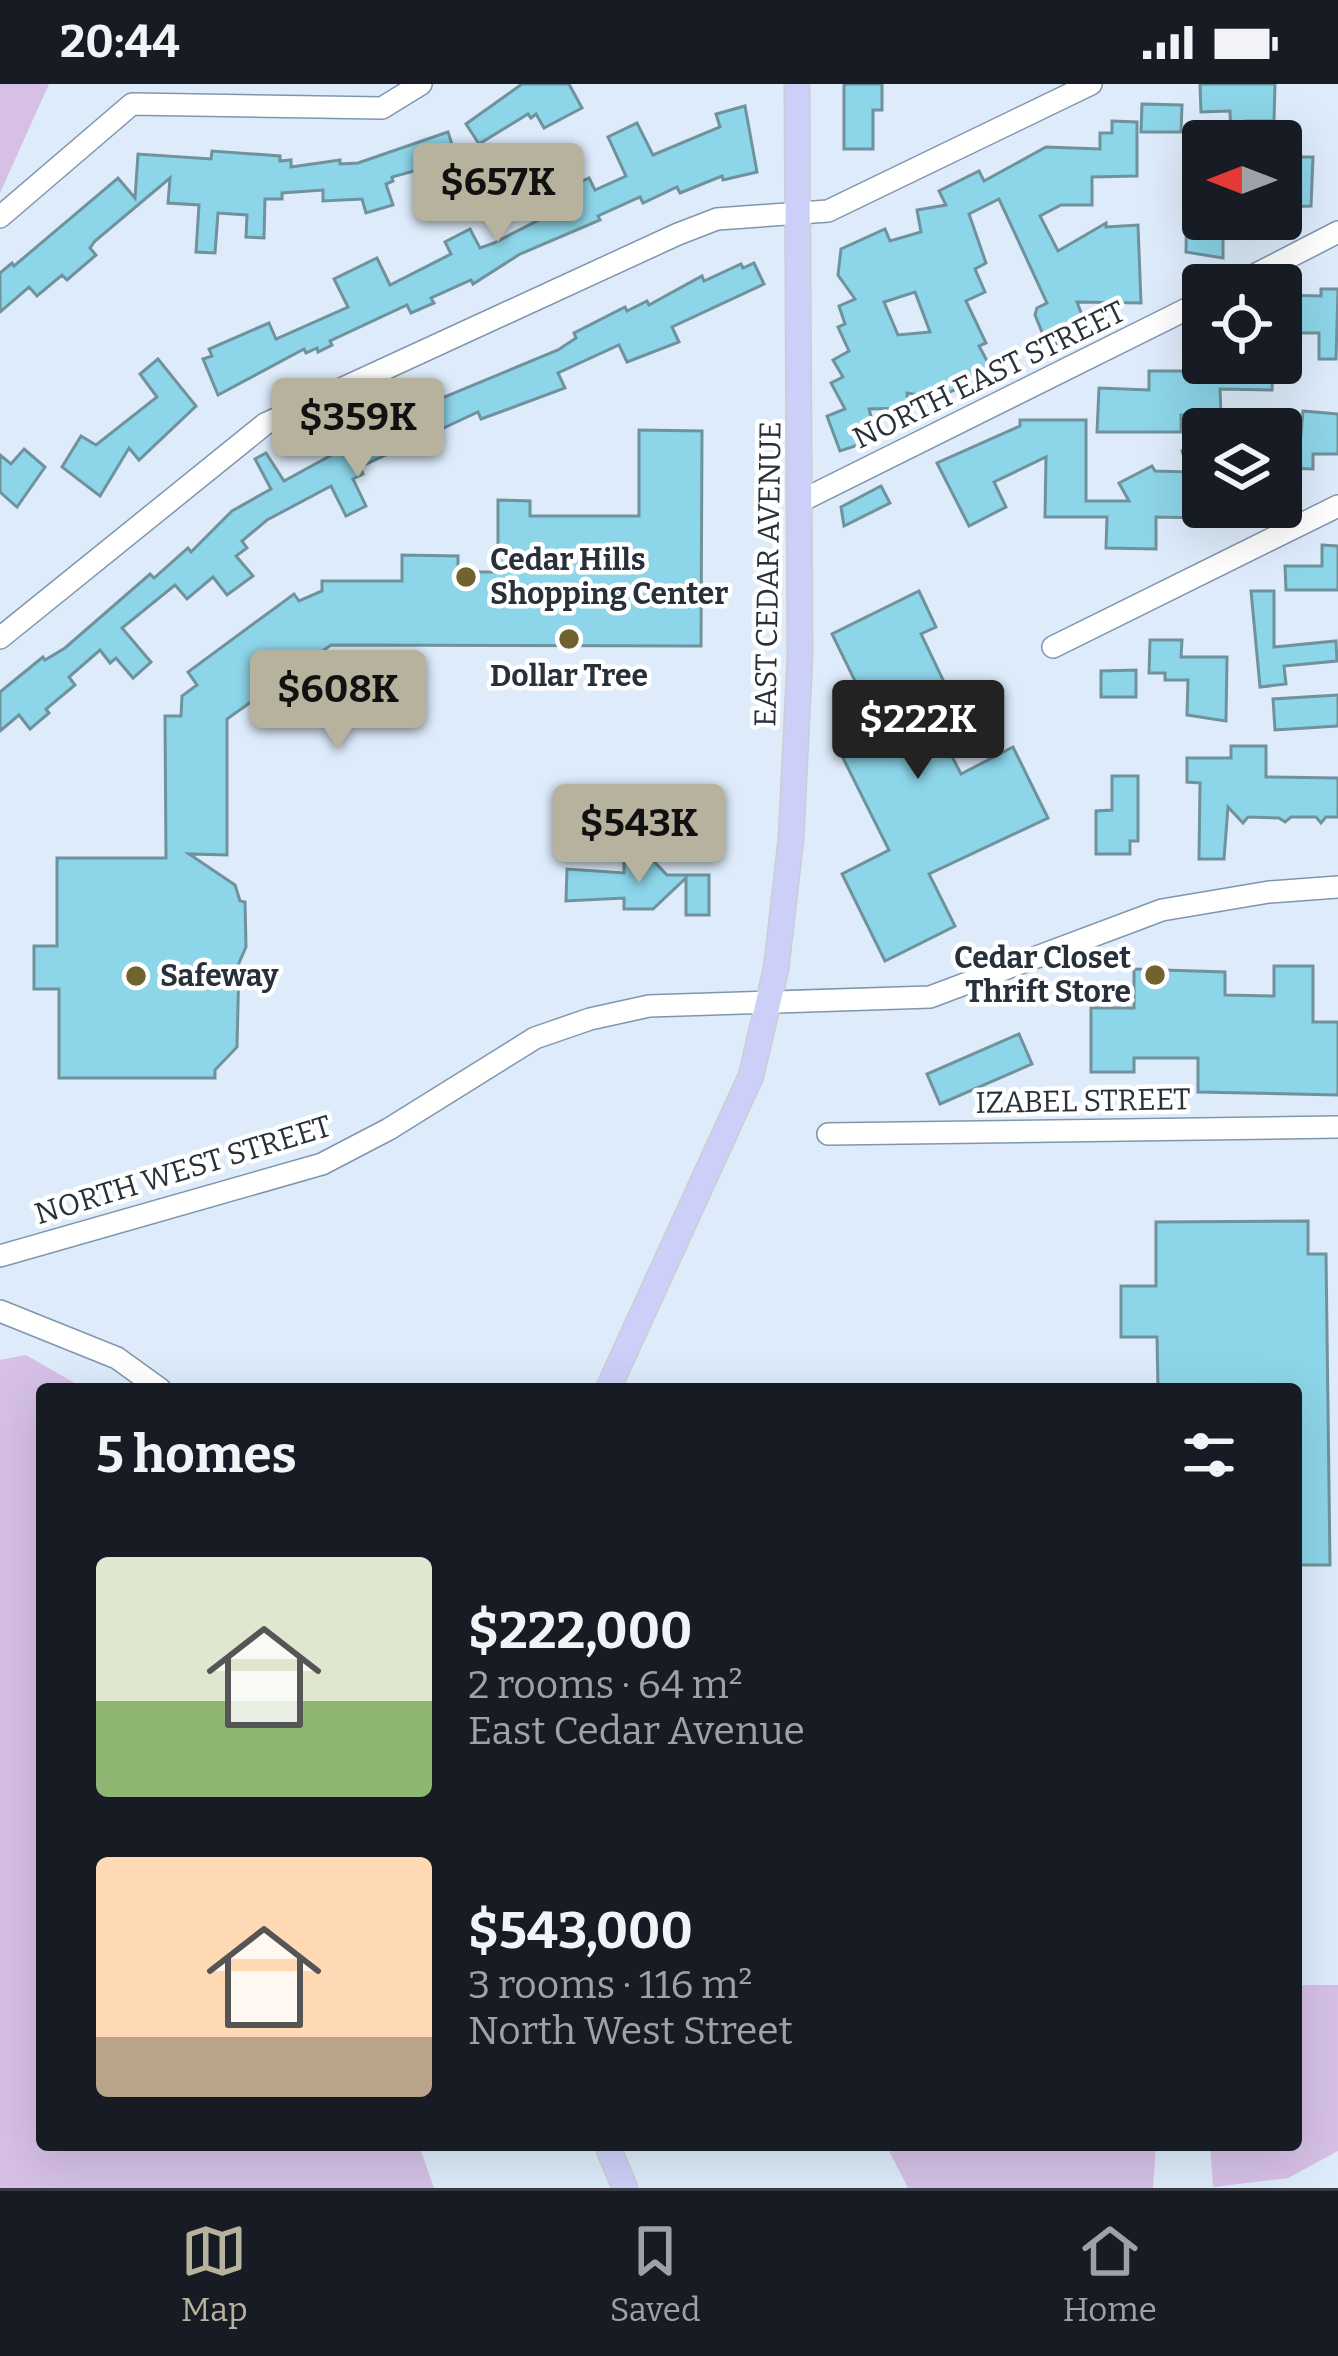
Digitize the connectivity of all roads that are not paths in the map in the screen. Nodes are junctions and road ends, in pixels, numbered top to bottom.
1 (421, 84) edge
2 (797, 84) edge
3 (1091, 84) edge
4 (796, 213) junction
5 (0, 218) edge
6 (1338, 232) edge
7 (1276, 264) edge
8 (1182, 311) edge
9 (801, 501) junction
10 (1338, 506) edge
11 (0, 638) edge
12 (1053, 647) dead end
13 (1338, 887) edge
14 (770, 1001) junction
15 (1338, 1127) edge
16 (828, 1134) dead end
17 (0, 1256) edge
18 (0, 1311) edge
19 (152, 1383) edge
20 (611, 1383) edge
21 (610, 2151) edge
22 (625, 2188) edge

1 - 5 street
2 - 4 main road, EAST CEDAR AVENUE
3 - 4 street
4 - 9 main road, EAST CEDAR AVENUE
4 - 11 street
6 - 7 street
8 - 9 street, NORTH EAST STREET
9 - 14 main road, EAST CEDAR AVENUE
10 - 12 street
13 - 14 street, NORTH WEST STREET
14 - 17 street, NORTH WEST STREET
14 - 20 main road, EAST CEDAR AVENUE
15 - 16 street, IZABEL STREET
18 - 19 street
21 - 22 main road

